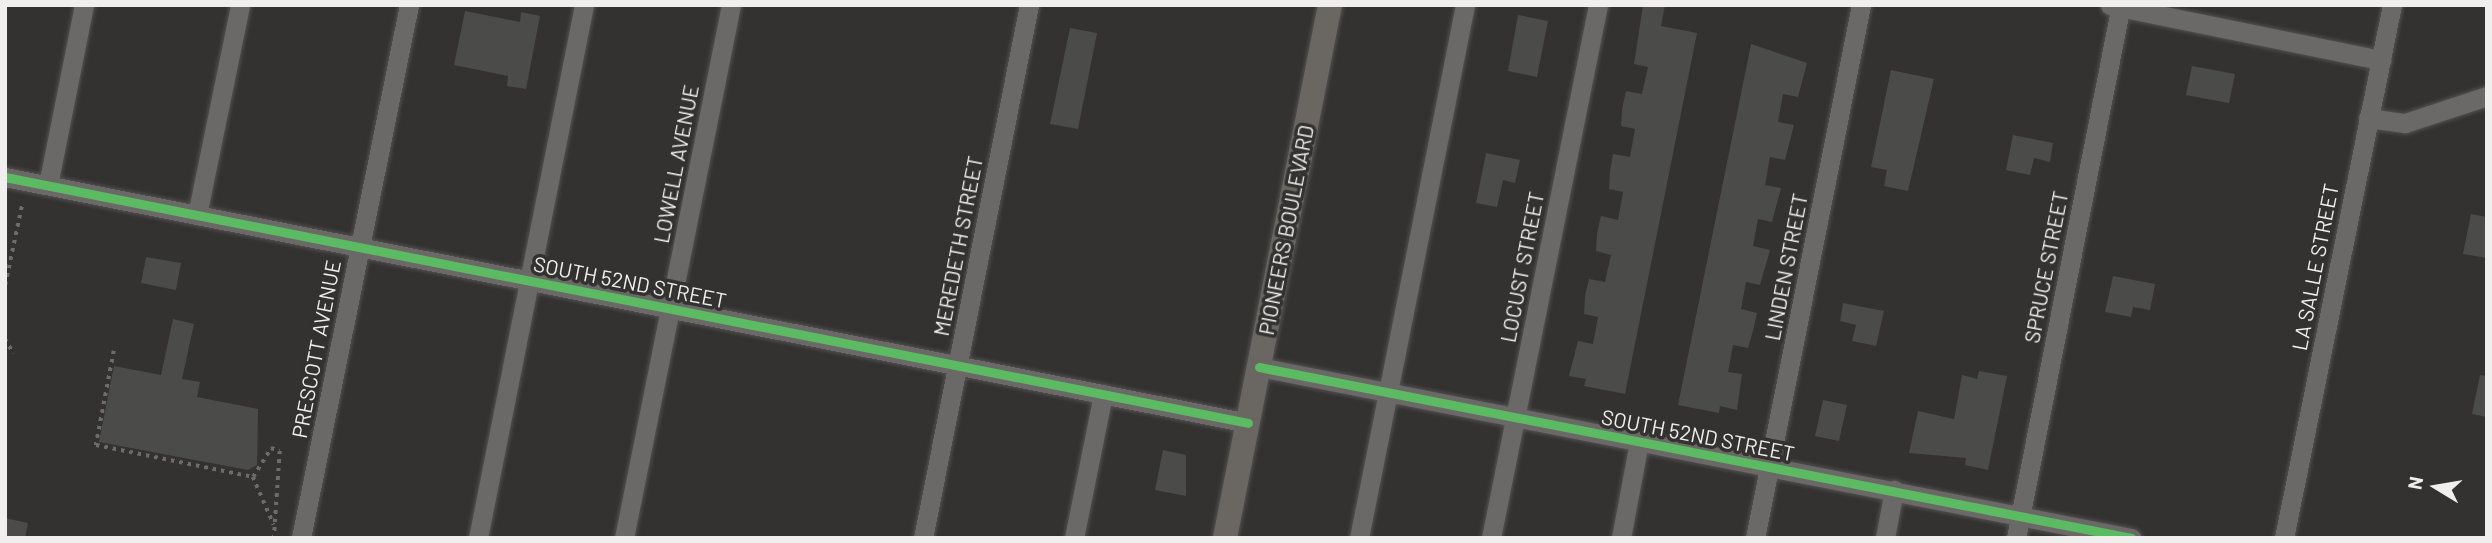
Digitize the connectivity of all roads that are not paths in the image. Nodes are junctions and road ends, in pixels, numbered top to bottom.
1 (84, 5) edge
2 (240, 5) edge
3 (409, 5) edge
4 (584, 5) edge
5 (731, 5) edge
6 (1029, 5) edge
7 (1329, 5) edge
8 (1465, 5) edge
9 (1598, 5) edge
10 (1861, 5) edge
11 (2392, 5) edge
12 (2117, 6) edge
13 (2381, 60) junction
14 (2487, 96) edge
15 (2368, 118) junction
16 (5, 177) edge
17 (48, 185) junction
18 (197, 215) junction
19 (360, 248) junction
20 (528, 280) junction
21 (670, 307) junction
22 (958, 365) junction
23 (1259, 367) junction
24 (1103, 394) junction
25 (1388, 394) junction
26 (1515, 418) junction
27 (1248, 423) junction
28 (1639, 442) junction
29 (1769, 467) junction
30 (1894, 491) junction
31 (2020, 515) junction
32 (304, 537) edge
33 (478, 538) edge
34 (624, 538) edge
35 (923, 538) edge
36 (1074, 538) edge
37 (1225, 538) edge
38 (1359, 538) edge
39 (1492, 538) edge
40 (1621, 538) edge
41 (1755, 538) edge
42 (1885, 538) edge
43 (2016, 538) edge
44 (2131, 538) edge
45 (2284, 538) edge

1 - 17 street
2 - 18 street
3 - 19 street, PRESCOTT AVENUE
4 - 20 street
5 - 21 street, LOWELL AVENUE
6 - 22 street, MEREDETH STREET
7 - 23 main road, PIONEERS BOULEVARD
8 - 25 street
9 - 26 street, LOCUST STREET
10 - 29 street, LINDEN STREET
11 - 13 street, LA SALLE STREET
12 - 13 street
12 - 31 street, SPRUCE STREET
13 - 15 street, LA SALLE STREET
14 - 15 street
15 - 45 street, LA SALLE STREET
16 - 17 street, SOUTH 52ND STREET
17 - 18 street, SOUTH 52ND STREET
18 - 19 street, SOUTH 52ND STREET
19 - 20 street, SOUTH 52ND STREET
19 - 32 street, PRESCOTT AVENUE
20 - 21 street, SOUTH 52ND STREET
20 - 33 street
21 - 22 street, SOUTH 52ND STREET
21 - 34 street, LOWELL AVENUE
22 - 24 street, SOUTH 52ND STREET
22 - 35 street, MEREDETH STREET
23 - 25 street, SOUTH 52ND STREET
23 - 27 main road, PIONEERS BOULEVARD
24 - 27 street, SOUTH 52ND STREET
24 - 36 street
25 - 26 street, SOUTH 52ND STREET
25 - 38 street
26 - 28 street, SOUTH 52ND STREET
26 - 39 street, LOCUST STREET
27 - 37 main road, PIONEERS BOULEVARD
28 - 29 street, SOUTH 52ND STREET
28 - 40 street
29 - 30 street, SOUTH 52ND STREET
29 - 41 street, LINDEN STREET
30 - 31 street, SOUTH 52ND STREET
30 - 42 street
31 - 43 street, SPRUCE STREET
31 - 44 street, SOUTH 52ND STREET

